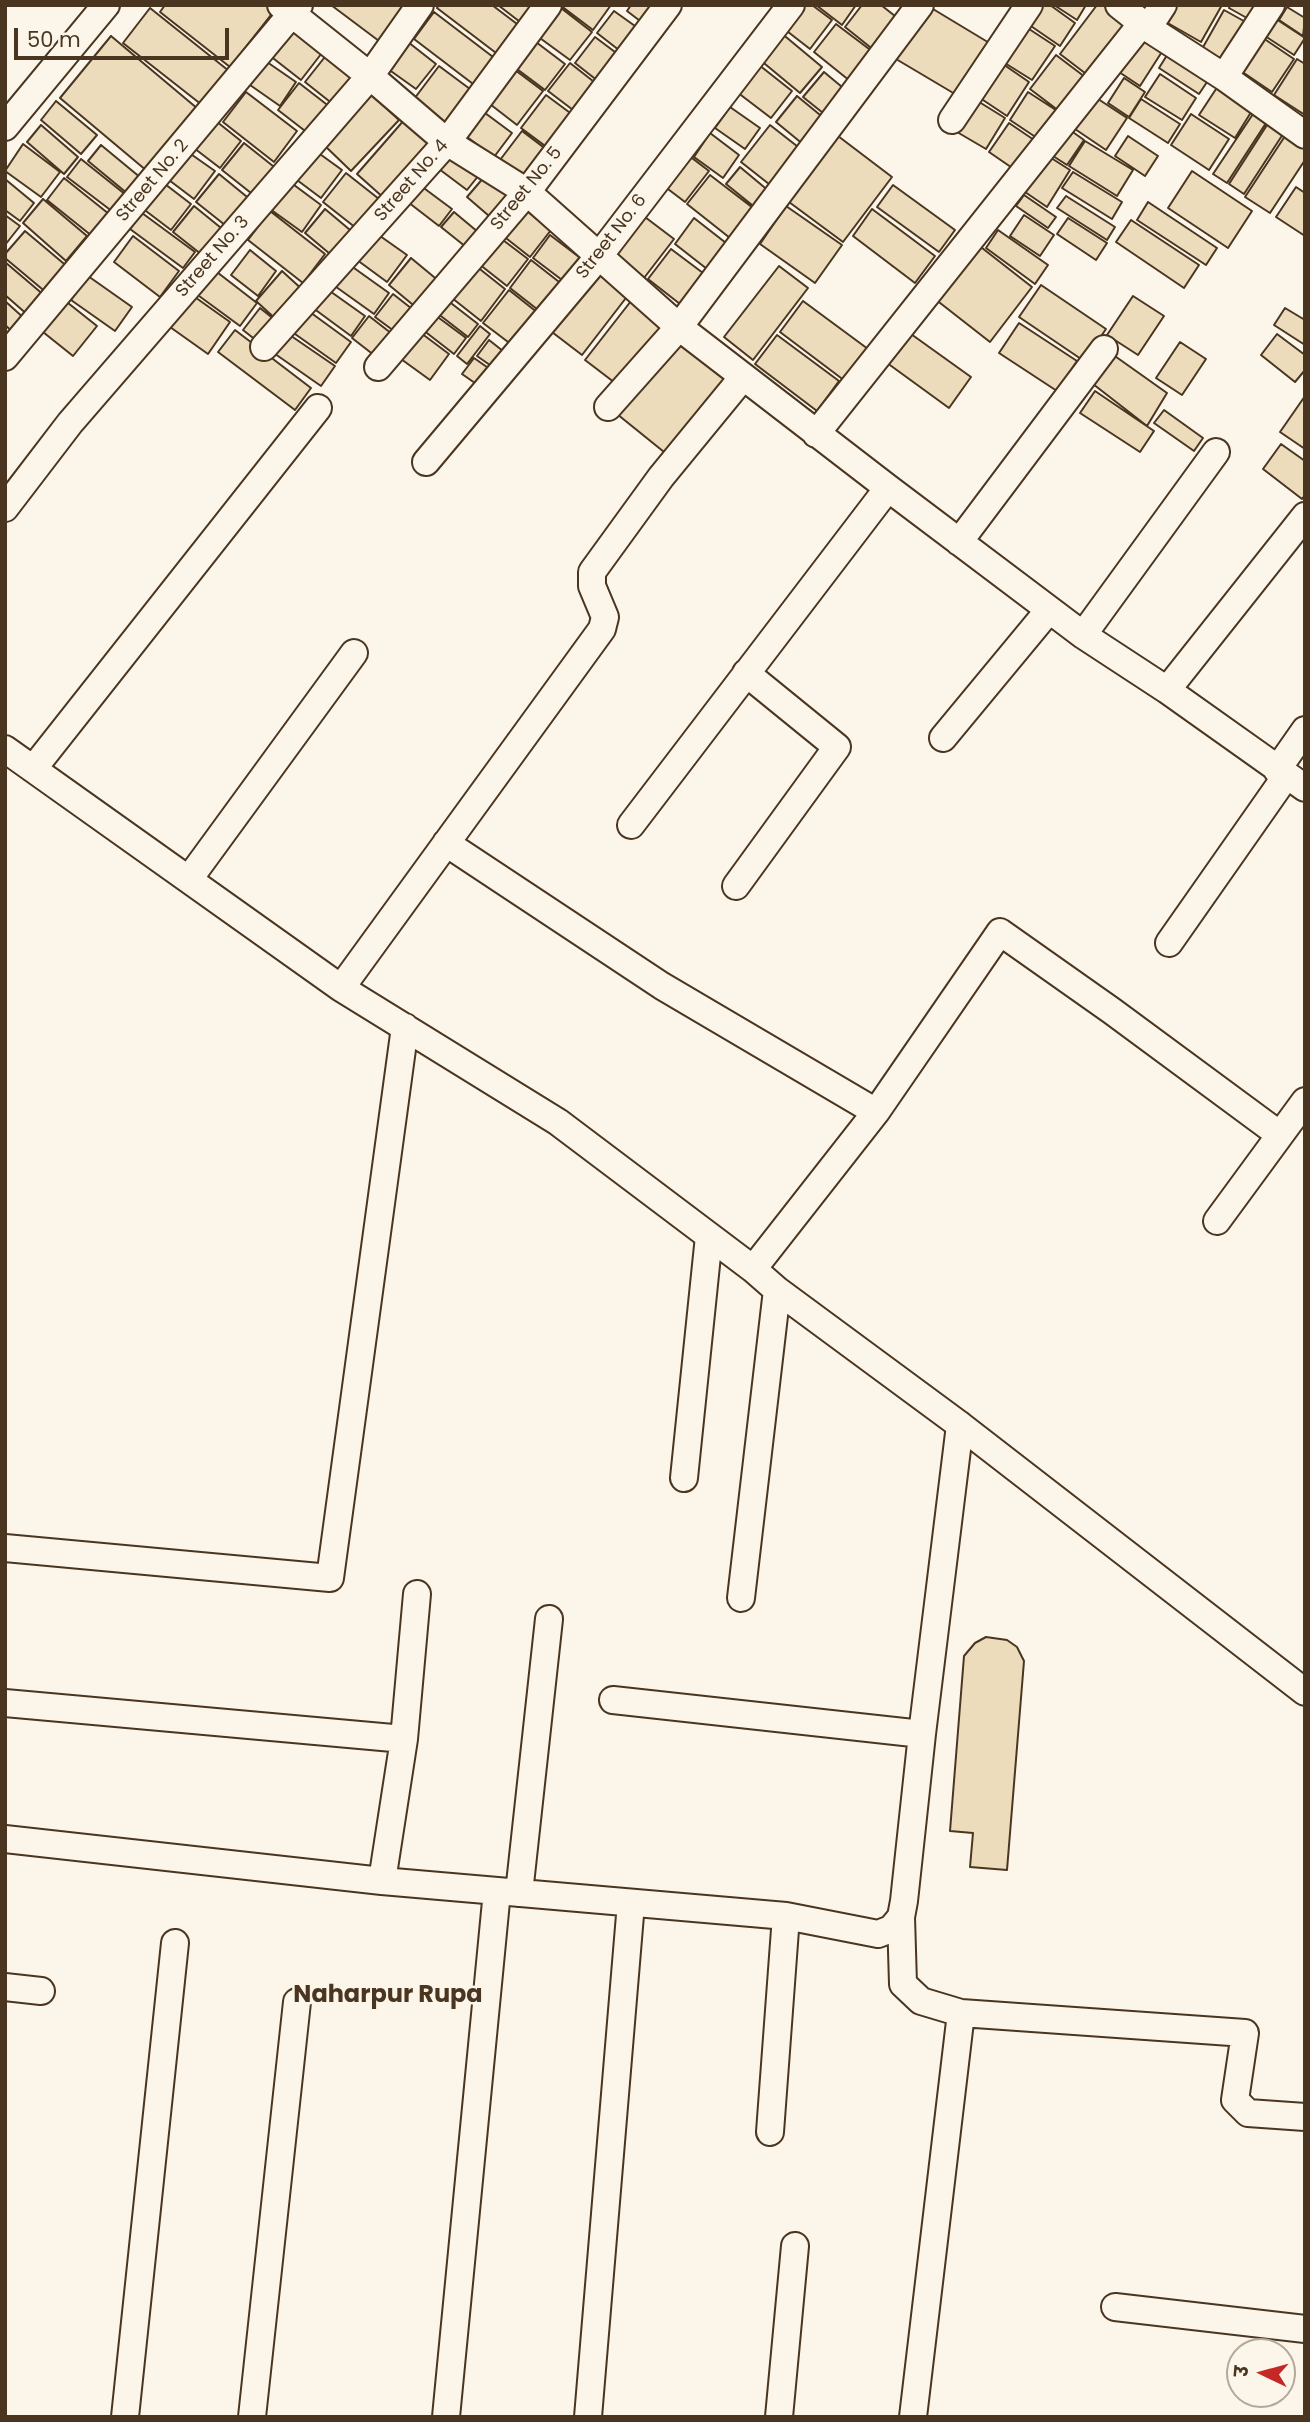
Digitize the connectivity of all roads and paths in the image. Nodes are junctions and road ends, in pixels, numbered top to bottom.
1 (106, 5) edge
2 (421, 5) edge
3 (548, 5) edge
4 (668, 5) edge
5 (791, 5) edge
6 (920, 5) edge
7 (1029, 5) edge
8 (1119, 5) edge
9 (1163, 5) edge
10 (1271, 5) edge
11 (291, 8) edge
12 (1145, 25) junction
13 (370, 76) junction
14 (1224, 77) junction
15 (952, 120) dead end
16 (5, 127) edge
17 (1305, 135) edge
18 (447, 142) junction
19 (527, 192) junction
20 (599, 256) junction
21 (679, 327) junction
22 (264, 347) dead end
23 (1104, 349) dead end
24 (5, 357) edge
25 (378, 367) dead end
26 (743, 377) junction
27 (608, 407) dead end
28 (318, 408) dead end
29 (816, 434) junction
30 (1216, 452) dead end
31 (426, 462) dead end
32 (888, 488) junction
33 (5, 508) edge
34 (1305, 516) edge
35 (959, 542) junction
36 (1049, 610) junction
37 (1083, 635) junction
38 (354, 653) dead end
39 (747, 673) junction
40 (1167, 690) junction
41 (1305, 730) edge
42 (943, 738) dead end
43 (5, 749) edge
44 (33, 769) junction
45 (1289, 778) edge
46 (631, 825) dead end
47 (446, 843) junction
48 (189, 879) junction
49 (736, 886) dead end
50 (1169, 943) dead end
51 (341, 988) junction
52 (405, 1027) junction
53 (1305, 1101) edge
54 (876, 1112) junction
55 (1280, 1135) junction
56 (1217, 1221) dead end
57 (709, 1236) junction
58 (753, 1269) junction
59 (777, 1290) junction
60 (960, 1425) junction
61 (684, 1478) dead end
62 (5, 1548) edge
63 (417, 1594) dead end
64 (741, 1598) dead end
65 (549, 1619) dead end
66 (1305, 1692) edge
67 (613, 1700) dead end
68 (5, 1703) edge
69 (922, 1734) junction
70 (404, 1739) junction
71 (5, 1839) edge
72 (382, 1881) junction
73 (508, 1892) junction
74 (631, 1903) junction
75 (786, 1916) junction
76 (901, 1917) junction
77 (175, 1943) dead end
78 (5, 1987) edge
79 (41, 1991) dead end
80 (297, 2002) dead end
81 (961, 2013) junction
82 (1305, 2117) edge
83 (770, 2132) dead end
84 (795, 2246) dead end
85 (1115, 2307) dead end
86 (1305, 2329) edge
87 (125, 2417) edge
88 (251, 2417) edge
89 (446, 2417) edge
90 (587, 2417) edge
91 (779, 2417) edge
92 (914, 2417) edge

1 - 16 street
2 - 13 street, Street No. 3
3 - 18 street, Street No. 4
4 - 19 street, Street No. 5
5 - 20 street, Street No. 6
6 - 21 street
7 - 15 street
8 - 12 street
9 - 12 street
10 - 14 street
11 - 13 street
11 - 24 street, Street No. 2
12 - 14 street
12 - 29 street
13 - 18 street
13 - 33 street, Street No. 3
14 - 17 street
18 - 19 street
18 - 22 street, Street No. 4
19 - 20 street
19 - 25 street, Street No. 5
20 - 21 street
20 - 31 street, Street No. 6
21 - 26 street
21 - 27 street
23 - 35 street
26 - 29 street
26 - 47 street
28 - 44 street
29 - 32 street
30 - 37 street
32 - 35 street
32 - 39 street
34 - 40 street
35 - 36 street
36 - 37 street
36 - 42 street
37 - 40 street
38 - 48 street
39 - 46 street
39 - 49 street
40 - 45 street
41 - 45 street
43 - 44 street
44 - 48 street
45 - 50 street
47 - 51 street
47 - 54 street
48 - 51 street
51 - 52 street
52 - 57 street
52 - 62 street
53 - 55 street
54 - 55 street
54 - 58 street
55 - 56 street
57 - 58 street
57 - 61 street
58 - 59 street
59 - 60 street
59 - 64 street
60 - 66 street
60 - 69 street
63 - 70 street
65 - 73 street
67 - 69 street
68 - 70 street
69 - 76 street
70 - 72 street
71 - 72 street
72 - 73 street
73 - 74 street
73 - 89 street
74 - 75 street
74 - 90 street
75 - 76 street
75 - 83 street
76 - 81 street
77 - 87 street
78 - 79 street
80 - 88 street
81 - 82 street
81 - 92 street
84 - 91 street
85 - 86 street

